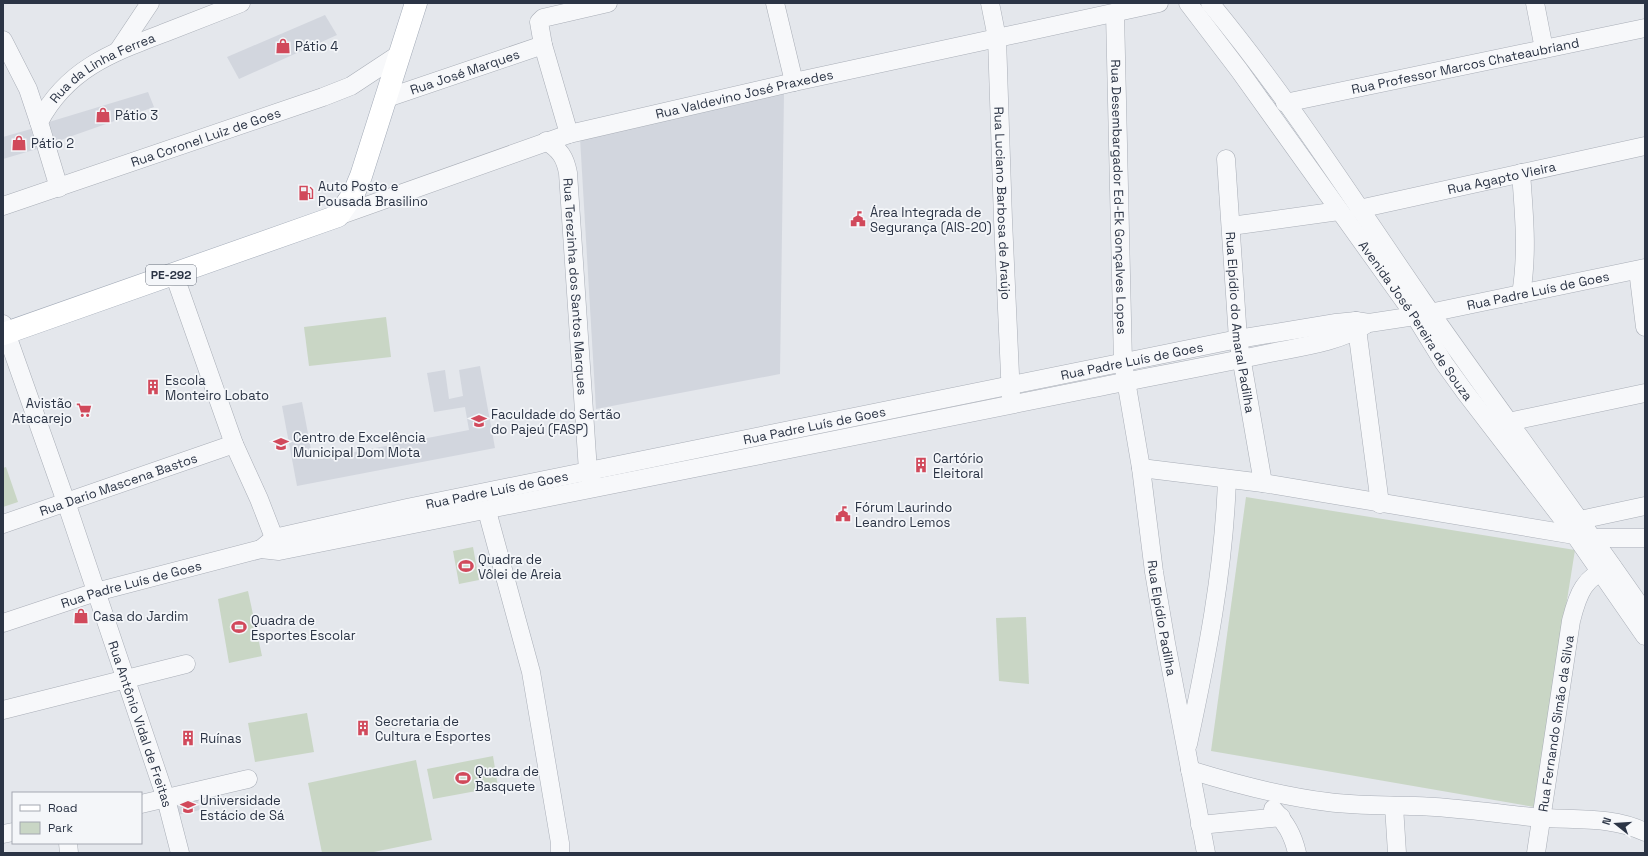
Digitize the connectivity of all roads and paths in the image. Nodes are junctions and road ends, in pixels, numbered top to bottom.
1 (150, 3) edge
2 (241, 3) edge
3 (416, 3) edge
4 (608, 3) edge
5 (775, 3) edge
6 (990, 3) edge
7 (1159, 3) edge
8 (1188, 3) edge
9 (1210, 3) edge
10 (1535, 3) edge
11 (1115, 13) junction
12 (1645, 28) edge
13 (998, 38) junction
14 (3, 40) edge
15 (543, 45) junction
16 (1544, 49) junction
17 (118, 50) junction
18 (401, 53) junction
19 (794, 82) junction
20 (387, 98) junction
21 (1285, 103) junction
22 (39, 122) junction
23 (569, 134) junction
24 (546, 141) junction
25 (1645, 146) edge
26 (1226, 159) dead end
27 (1521, 172) junction
28 (59, 188) junction
29 (3, 206) edge
30 (1359, 209) junction
31 (1339, 210) junction
32 (338, 216) junction
33 (1231, 226) junction
34 (1641, 269) edge
35 (174, 274) junction
36 (1521, 294) junction
37 (1423, 314) junction
38 (1361, 325) junction
39 (1645, 327) edge
40 (4, 330) edge
41 (1238, 339) junction
42 (1243, 359) junction
43 (1123, 363) junction
44 (1127, 381) junction
45 (1010, 386) junction
46 (1645, 393) edge
47 (1012, 404) junction
48 (1508, 422) junction
49 (234, 444) junction
50 (1141, 468) junction
51 (588, 471) junction
52 (1227, 479) junction
53 (1263, 483) junction
54 (592, 489) junction
55 (66, 502) junction
56 (1380, 504) junction
57 (1645, 506) edge
58 (487, 510) junction
59 (3, 524) edge
60 (1582, 531) junction
61 (1645, 538) edge
62 (271, 546) junction
63 (1606, 568) junction
64 (96, 592) junction
65 (1645, 613) edge
66 (3, 623) edge
67 (1645, 636) edge
68 (186, 664) dead end
69 (125, 678) junction
70 (3, 710) edge
71 (1188, 761) junction
72 (248, 779) dead end
73 (1255, 789) junction
74 (166, 799) junction
75 (142, 804) edge
76 (1394, 806) junction
77 (1281, 817) junction
78 (1542, 818) junction
79 (1200, 825) junction
80 (1645, 832) edge
81 (180, 853) edge
82 (560, 853) edge
83 (1206, 853) edge
84 (1297, 853) edge
85 (1398, 853) edge
86 (1536, 853) edge

1 - 17 street
2 - 17 street, Rua da Linha Ferrea
3 - 18 main road
4 - 15 street
5 - 19 street
6 - 13 street, Rua Luciano Barbosa de Araújo
7 - 11 street, Rua Valdevino José Praxedes
8 - 31 street, Avenida José Pereira de Souza
9 - 21 street, Avenida José Pereira de Souza
10 - 16 street
11 - 13 street, Rua Valdevino José Praxedes
11 - 43 street, Rua Desembargador Ed-Ek Gonçalves Lopes
12 - 16 street, Rua Professor Marcos Chateaubriand
13 - 19 street, Rua Valdevino José Praxedes
13 - 45 street, Rua Luciano Barbosa de Araújo
14 - 22 street
15 - 20 street, Rua José Marques
15 - 23 street
16 - 21 street, Rua Professor Marcos Chateaubriand
17 - 22 street, Rua da Linha Ferrea
18 - 20 main road
18 - 28 street, Rua Coronel Luiz de Goes
19 - 23 street, Rua Valdevino José Praxedes
20 - 32 main road
21 - 30 street, Avenida José Pereira de Souza
22 - 28 street
23 - 24 street, Rua Valdevino José Praxedes
24 - 32 street, Rua Valdevino José Praxedes
24 - 51 street, Rua Terezinha dos Santos Marques
25 - 27 street, Rua Agapto Vieira
26 - 33 street, Rua Elpídio do Amaral Padilha
27 - 30 street, Rua Agapto Vieira
27 - 36 street
28 - 29 street, Rua Coronel Luiz de Goes
30 - 37 street, Avenida José Pereira de Souza
31 - 33 street
31 - 37 street, Avenida José Pereira de Souza
32 - 35 main road, PE-292
33 - 41 street, Rua Elpídio do Amaral Padilha
34 - 36 street, Rua Padre Luís de Goes
34 - 39 street
35 - 40 main road, PE-292
35 - 49 street
36 - 37 street, Rua Padre Luís de Goes
37 - 38 street, Rua Padre Luís de Goes
37 - 48 street, Avenida José Pereira de Souza
37 - 60 street, Avenida José Pereira de Souza
38 - 41 street, Rua Padre Luís de Goes
38 - 42 street, Rua Padre Luís de Goes
38 - 56 street
40 - 55 street, Rua Antônio Vidal de Freitas
41 - 42 street, Rua Elpídio do Amaral Padilha
41 - 43 street, Rua Padre Luís de Goes
42 - 44 street, Rua Padre Luís de Goes
42 - 53 street, Rua Elpídio do Amaral Padilha
43 - 44 street, Rua Desembargador Ed-Ek Gonçalves Lopes
43 - 45 street, Rua Padre Luís de Goes
44 - 47 street, Rua Padre Luís de Goes
44 - 50 street, Rua Elpídio Padilha
45 - 47 street, Rua Luciano Barbosa de Araújo
45 - 51 street, Rua Padre Luís de Goes
46 - 48 street
47 - 54 street, Rua Padre Luís de Goes
48 - 60 street, Avenida José Pereira de Souza
49 - 55 street, Rua Dario Mascena Bastos
49 - 62 street
50 - 52 street
50 - 71 street, Rua Elpídio Padilha
51 - 54 street, Rua Terezinha dos Santos Marques
51 - 62 street, Rua Padre Luís de Goes
52 - 53 street
52 - 71 street
53 - 56 street
54 - 58 street, Rua Padre Luís de Goes
55 - 59 street, Rua Dario Mascena Bastos
55 - 64 street, Rua Antônio Vidal de Freitas
56 - 60 street
57 - 60 street
58 - 62 street, Rua Padre Luís de Goes
58 - 82 street
60 - 61 street
60 - 63 street, Avenida José Pereira de Souza
62 - 64 street, Rua Padre Luís de Goes
63 - 65 street, Avenida José Pereira de Souza
63 - 67 street, Avenida José Pereira de Souza
63 - 78 street, Rua Fernando Simão da Silva
64 - 66 street, Rua Padre Luís de Goes
64 - 69 street, Rua Antônio Vidal de Freitas
68 - 69 street
69 - 70 street
69 - 74 street, Rua Antônio Vidal de Freitas
71 - 73 street
71 - 79 street, Rua Elpídio Padilha
72 - 74 street
73 - 76 street
73 - 77 street
74 - 75 street
74 - 81 street, Rua Antônio Vidal de Freitas
76 - 78 street
76 - 85 street
77 - 79 street
77 - 84 street
78 - 80 street, Rua Fernando Simão da Silva
78 - 86 street
79 - 83 street, Rua Elpídio Padilha

